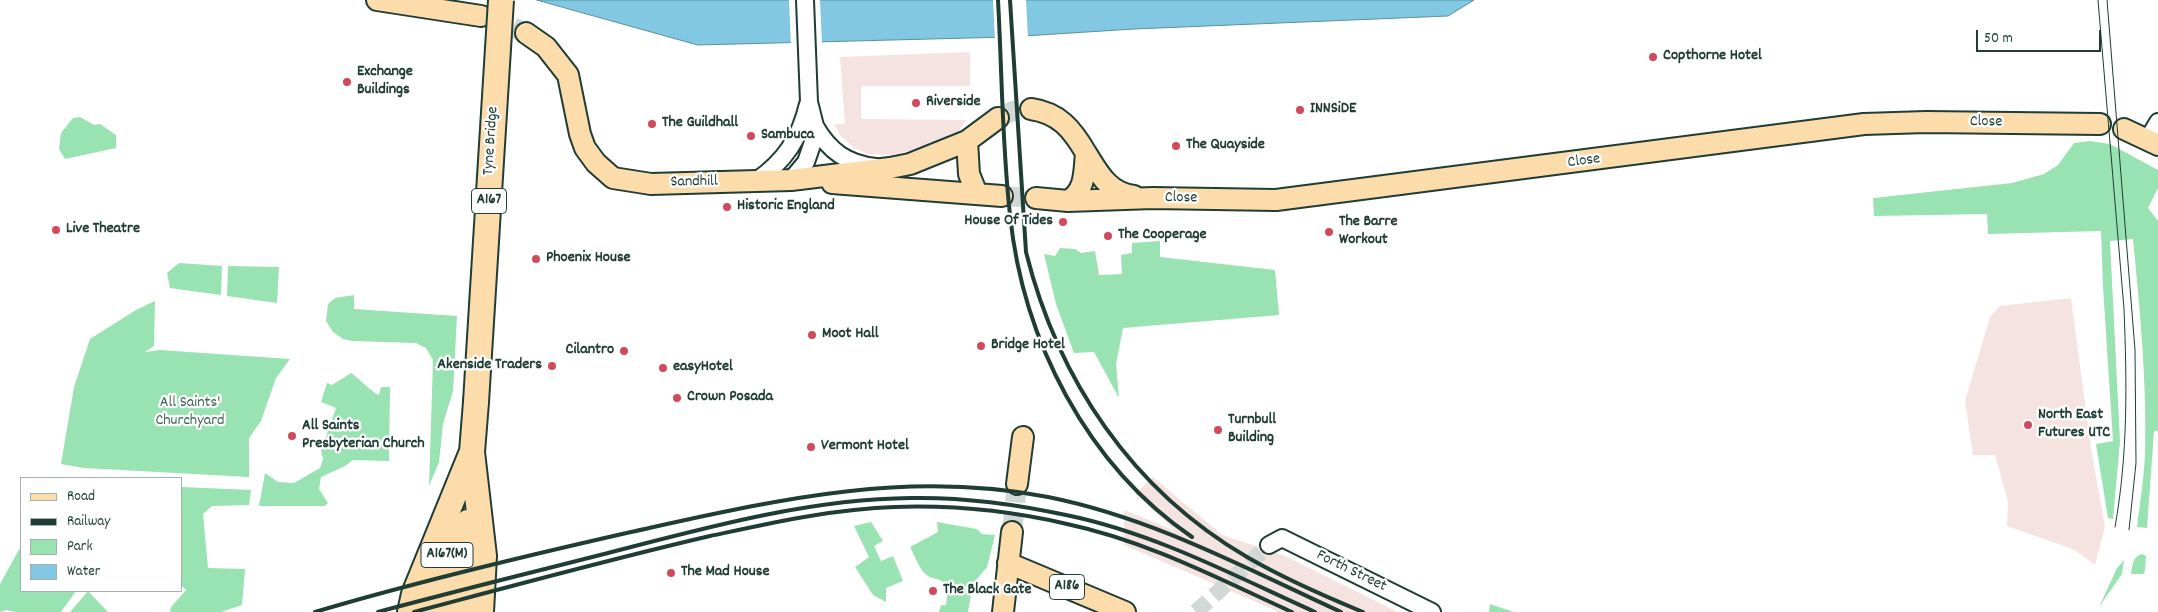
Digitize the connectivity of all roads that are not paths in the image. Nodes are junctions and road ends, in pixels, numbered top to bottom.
1 (377, 0) edge
2 (501, 0) edge
3 (805, 0) edge
4 (481, 16) tunnel mouth
5 (526, 33) tunnel mouth
6 (809, 102) junction
7 (1031, 109) tunnel mouth
8 (998, 118) tunnel mouth
9 (2158, 122) edge
10 (2100, 124) dead end
11 (815, 126) junction
12 (2124, 129) dead end
13 (967, 141) junction
14 (2153, 142) edge
15 (1086, 152) junction
16 (890, 168) junction
17 (791, 180) junction
18 (756, 181) junction
19 (977, 194) junction
20 (1002, 196) tunnel mouth
21 (1036, 198) tunnel mouth
22 (1153, 198) junction
23 (1068, 201) junction
24 (1023, 438) dead end
25 (472, 452) junction
26 (1017, 484) tunnel mouth
27 (468, 500) junction
28 (1012, 532) tunnel mouth
29 (1269, 544) tunnel mouth
30 (1008, 563) junction
31 (410, 612) edge
32 (434, 612) edge
33 (457, 612) edge
34 (481, 612) edge
35 (1004, 612) edge
36 (1125, 612) edge
37 (1432, 612) edge

1 - 4 main road
2 - 25 highway, Tyne Bridge / A167, bridge
3 - 6 street
5 - 18 main road, Sandhill
6 - 11 street
6 - 18 street
7 - 15 main road
8 - 13 main road, Sandhill
9 - 14 street
10 - 22 main road, Close
11 - 16 street
11 - 17 street
12 - 14 main road
13 - 16 main road, Sandhill
13 - 19 main road
15 - 22 main road
15 - 23 main road
16 - 17 main road, Sandhill
17 - 18 main road, Sandhill
17 - 19 main road
19 - 20 main road
21 - 23 main road, Close
22 - 23 main road, Close
24 - 26 main road
25 - 27 highway, A167(M)
25 - 31 highway, A167
25 - 34 highway, A167
27 - 32 highway, A167(M)
27 - 33 highway, A167(M)
28 - 30 main road
29 - 37 street, Forth Street
30 - 35 main road
30 - 36 main road, A186

